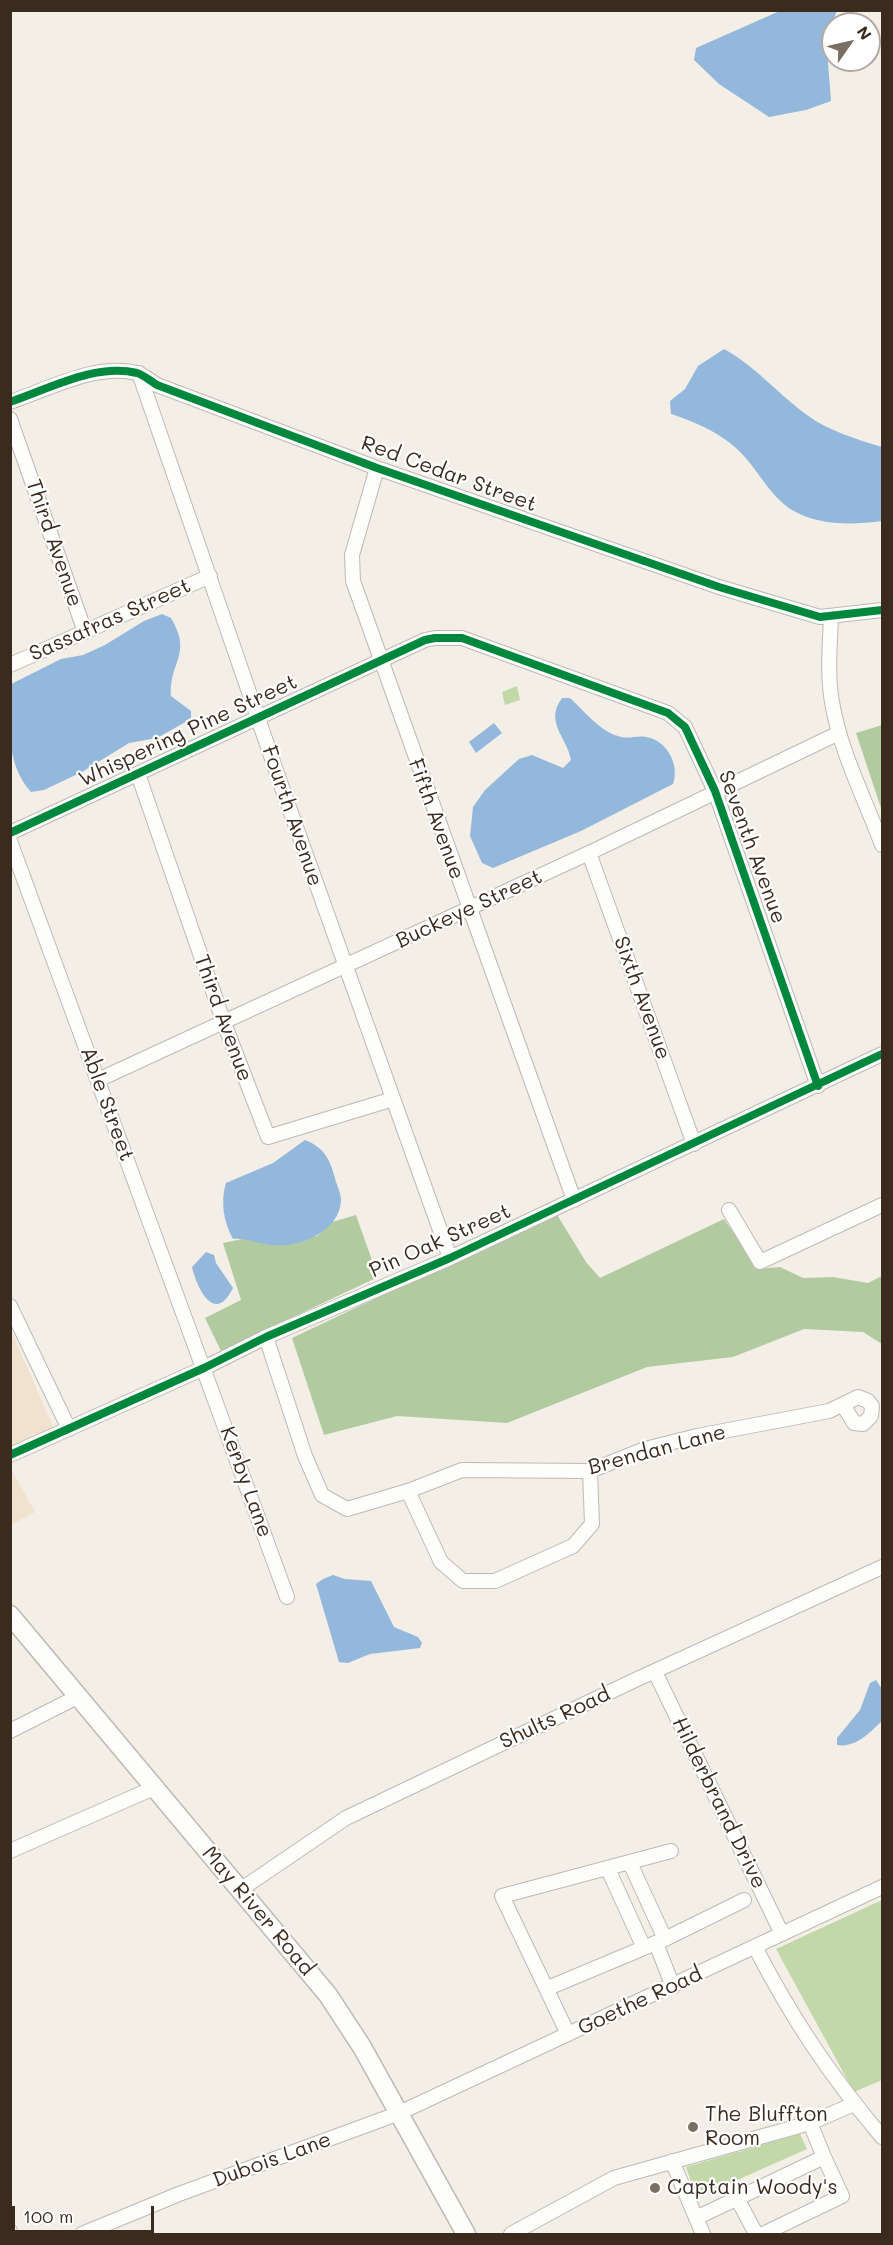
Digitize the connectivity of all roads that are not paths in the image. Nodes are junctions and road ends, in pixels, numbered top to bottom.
1 (139, 373) junction
2 (10, 402) edge
3 (10, 419) edge
4 (377, 468) junction
5 (210, 576) junction
6 (882, 610) edge
7 (831, 615) junction
8 (85, 632) junction
9 (380, 662) junction
10 (10, 665) edge
11 (258, 719) junction
12 (839, 733) junction
13 (138, 774) junction
14 (715, 791) junction
15 (10, 833) edge
16 (10, 841) edge
17 (882, 845) edge
18 (589, 853) junction
19 (469, 909) junction
20 (345, 966) junction
21 (224, 1023) junction
22 (882, 1054) edge
23 (98, 1080) junction
24 (818, 1086) junction
25 (393, 1099) junction
26 (694, 1144) junction
27 (574, 1200) junction
28 (882, 1205) edge
29 (729, 1210) dead end
30 (450, 1258) junction
31 (10, 1306) edge
32 (266, 1337) junction
33 (204, 1368) junction
34 (843, 1405) dead end
35 (69, 1429) junction
36 (10, 1455) edge
37 (590, 1471) junction
38 (408, 1491) junction
39 (882, 1567) edge
40 (287, 1597) dead end
41 (10, 1615) edge
42 (655, 1672) junction
43 (79, 1696) junction
44 (10, 1731) edge
45 (156, 1787) junction
46 (10, 1851) edge
47 (671, 1851) dead end
48 (630, 1863) junction
49 (608, 1869) junction
50 (882, 1887) edge
51 (240, 1890) junction
52 (744, 1900) dead end
53 (782, 1934) junction
54 (655, 1943) junction
55 (755, 1947) junction
56 (673, 1987) junction
57 (548, 1988) junction
58 (568, 2034) junction
59 (855, 2104) junction
60 (397, 2114) junction
61 (810, 2123) junction
62 (882, 2137) edge
63 (824, 2157) junction
64 (672, 2161) junction
65 (737, 2198) junction
66 (696, 2218) junction
67 (82, 2235) edge
68 (466, 2235) edge
69 (511, 2235) edge
70 (703, 2235) edge
71 (756, 2235) edge
72 (763, 2235) edge

1 - 2 street, Red Cedar Street
1 - 4 street, Red Cedar Street
1 - 5 street, Fourth Avenue
3 - 8 street, Third Avenue
4 - 7 street, Red Cedar Street
4 - 9 street, Fifth Avenue
5 - 8 street, Sassafras Street
5 - 11 street, Fourth Avenue
6 - 7 street, Red Cedar Street
7 - 12 street
8 - 10 street, Sassafras Street
9 - 11 street, Whispering Pine Street
9 - 14 street, Seventh Avenue
9 - 19 street, Fifth Avenue
11 - 13 street, Whispering Pine Street
11 - 20 street, Fourth Avenue
12 - 14 street, Buckeye Street
12 - 17 street
13 - 15 street, Whispering Pine Street
13 - 21 street, Third Avenue
14 - 18 street, Buckeye Street
14 - 24 street, Seventh Avenue
16 - 23 street, Able Street
18 - 19 street, Buckeye Street
18 - 26 street, Sixth Avenue
19 - 20 street, Buckeye Street
19 - 27 street, Fifth Avenue
20 - 21 street, Buckeye Street
20 - 25 street, Fourth Avenue
21 - 23 street, Buckeye Street
21 - 25 street, Third Avenue
22 - 24 street, Pin Oak Street
23 - 33 street, Able Street
24 - 26 street, Pin Oak Street
25 - 30 street, Fourth Avenue
26 - 27 street, Pin Oak Street
27 - 30 street, Pin Oak Street
28 - 29 street
30 - 32 street, Pin Oak Street
31 - 35 street
32 - 33 street, Pin Oak Street
32 - 38 street, Brendan Lane
33 - 35 street, Pin Oak Street
33 - 40 street, Kerby Lane
34 - 37 street, Brendan Lane
35 - 36 street, Pin Oak Street
37 - 38 street, Brendan Lane
37 - 38 street
39 - 42 street, Shults Road
41 - 43 main road, May River Road
42 - 51 street, Shults Road
42 - 53 street, Hilderbrand Drive
43 - 44 street
43 - 45 main road, May River Road
45 - 46 street
45 - 51 main road, May River Road
47 - 48 street
48 - 49 street
48 - 54 street
49 - 54 street
49 - 57 street
50 - 53 street, Goethe Road
51 - 60 main road, May River Road
52 - 54 street
53 - 55 street, Goethe Road
54 - 56 street
54 - 57 street
55 - 56 street, Goethe Road
55 - 59 street
56 - 58 street, Goethe Road
57 - 58 street
58 - 60 street, Goethe Road
59 - 61 street
59 - 62 street
60 - 67 street, Dubois Lane
60 - 68 main road, May River Road
61 - 63 street
61 - 64 street
63 - 65 street
63 - 72 street
64 - 66 street
64 - 69 street
65 - 66 street
65 - 71 street
66 - 70 street

